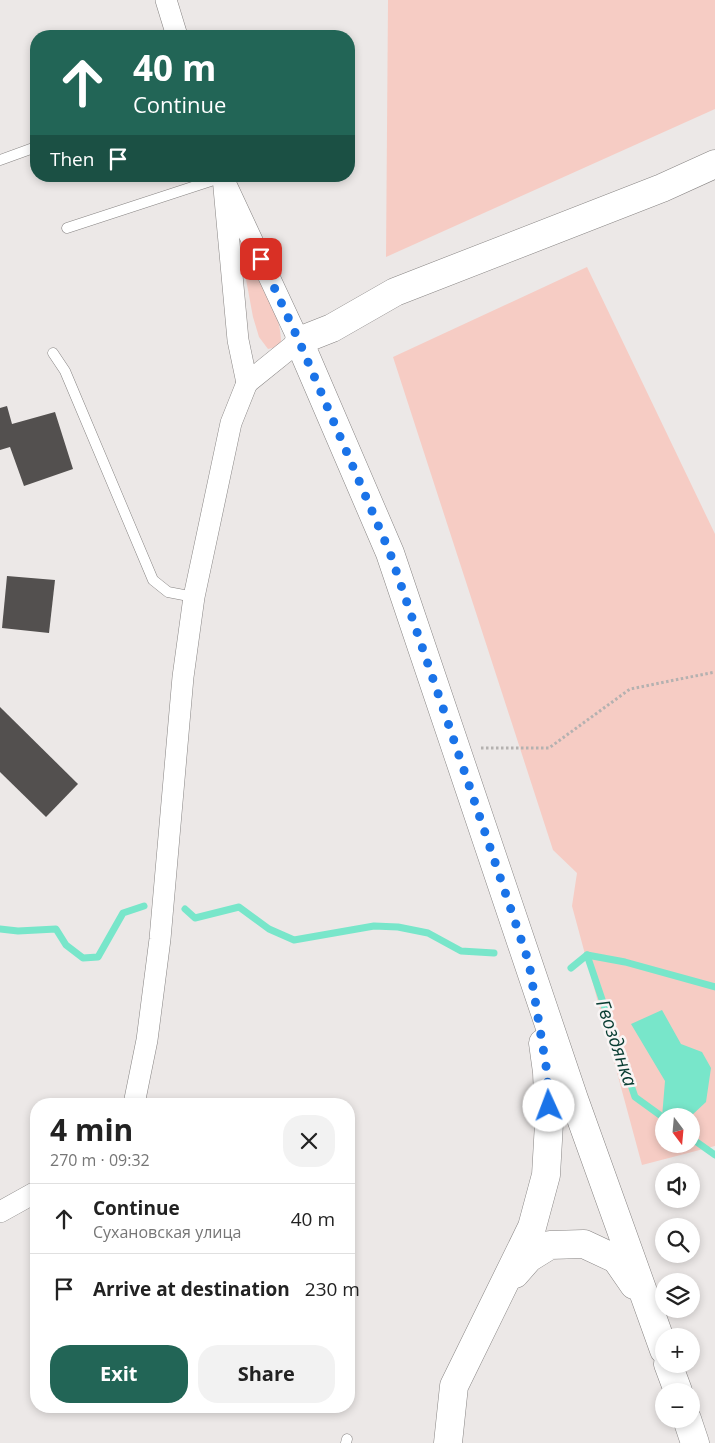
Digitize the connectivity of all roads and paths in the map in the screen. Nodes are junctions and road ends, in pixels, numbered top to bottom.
1 (166, 0) edge
2 (175, 30) edge
3 (30, 149) edge
4 (0, 160) edge
5 (715, 164) edge
6 (207, 182) edge
7 (222, 182) edge
8 (224, 182) edge
9 (67, 228) dead end
10 (299, 341) junction
11 (53, 354) dead end
12 (247, 383) junction
13 (194, 597) junction
14 (715, 672) edge
15 (456, 746) junction
16 (529, 963) junction
17 (135, 1098) edge
18 (30, 1195) edge
19 (0, 1212) edge
20 (500, 1292) junction
21 (648, 1307) junction
22 (656, 1328) edge
23 (690, 1428) edge
24 (448, 1443) edge
25 (695, 1443) edge

1 - 2 street
3 - 4 lane
5 - 10 street
6 - 9 lane
7 - 12 street
8 - 10 street
10 - 12 street
10 - 15 street
11 - 13 lane
12 - 13 street
13 - 17 street
14 - 15 path
15 - 16 street
16 - 20 street
16 - 21 street
18 - 19 street
20 - 21 street
20 - 24 street
21 - 22 street
23 - 25 street

